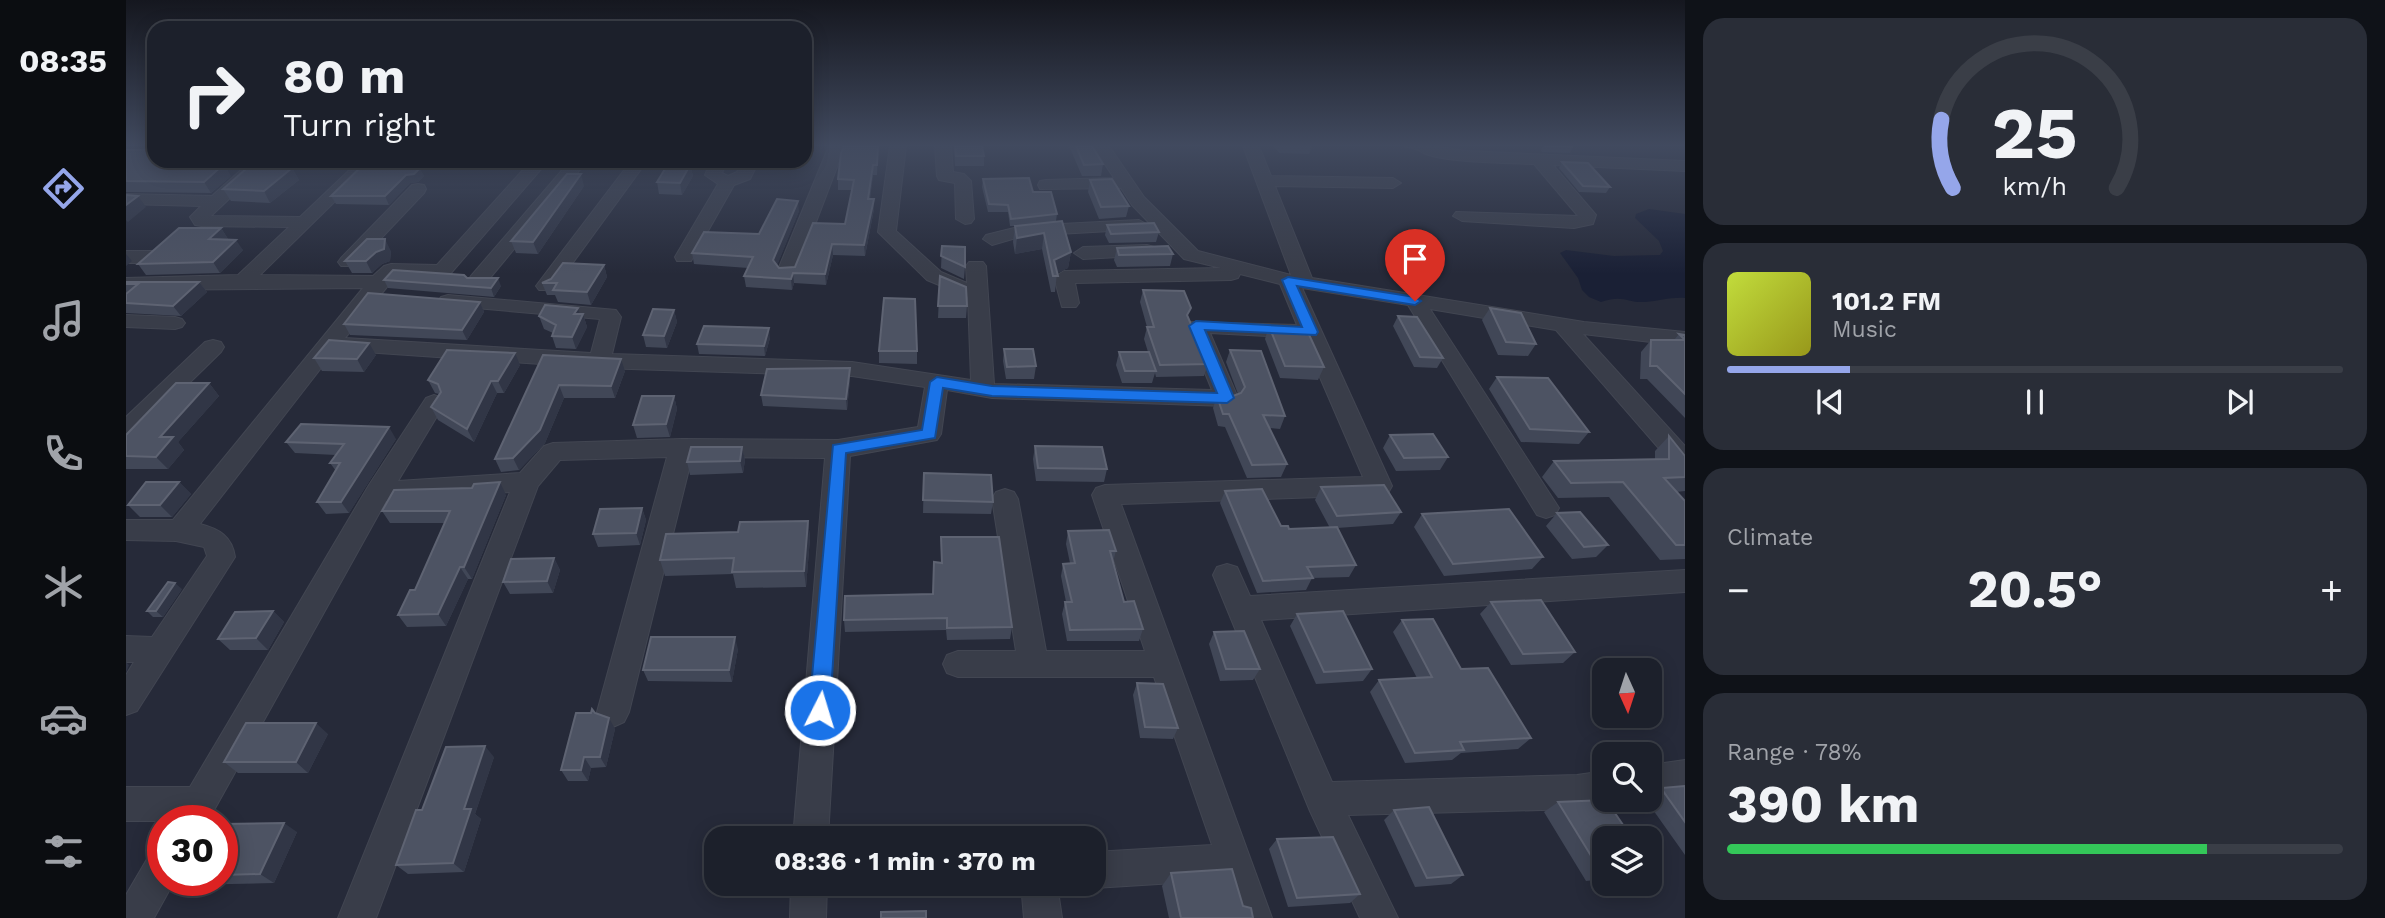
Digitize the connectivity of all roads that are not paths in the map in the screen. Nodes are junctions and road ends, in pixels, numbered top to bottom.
1 (144, 189) edge
2 (228, 189) edge
3 (338, 189) edge
4 (418, 189) dead end
5 (515, 189) edge
6 (555, 189) edge
7 (618, 189) edge
8 (723, 189) edge
9 (820, 189) edge
10 (893, 189) edge
11 (963, 189) edge
12 (1130, 189) edge
13 (1266, 189) edge
14 (1565, 189) edge
15 (129, 199) edge
16 (214, 201) junction
17 (1462, 216) dead end
18 (965, 219) dead end
19 (302, 222) junction
20 (1161, 224) junction
21 (992, 239) dead end
22 (1186, 249) junction
23 (1083, 253) dead end
24 (126, 257) edge
25 (684, 257) dead end
26 (976, 266) dead end
27 (787, 272) edge
28 (1260, 273) junction
29 (478, 280) edge
30 (243, 281) junction
31 (126, 282) edge
32 (329, 282) junction
33 (1296, 282) junction
34 (546, 286) edge
35 (373, 288) junction
36 (978, 294) junction
37 (395, 297) edge
38 (423, 299) edge
39 (1415, 301) junction
40 (1069, 303) dead end
41 (126, 321) edge
42 (175, 323) dead end
43 (1562, 324) junction
44 (1311, 332) junction
45 (1685, 339) edge
46 (328, 343) junction
47 (213, 347) dead end
48 (600, 360) junction
49 (937, 382) junction
50 (983, 390) junction
51 (434, 403) edge
52 (126, 431) edge
53 (682, 448) junction
54 (838, 449) junction
55 (1685, 462) edge
56 (527, 482) junction
57 (378, 492) junction
58 (1005, 499) dead end
59 (1546, 508) dead end
60 (126, 530) edge
61 (180, 530) junction
62 (1227, 575) dead end
63 (1685, 581) edge
64 (1242, 609) junction
65 (126, 649) edge
66 (160, 650) junction
67 (958, 664) dead end
68 (1033, 664) junction
69 (1165, 664) junction
70 (126, 701) edge
71 (613, 712) dead end
72 (1685, 776) edge
73 (1662, 779) edge
74 (1592, 790) edge
75 (1322, 799) junction
76 (126, 804) edge
77 (198, 805) edge
78 (147, 806) edge
79 (812, 826) edge
80 (1235, 861) junction
81 (1106, 869) edge
82 (147, 894) edge
83 (809, 896) edge
84 (1040, 896) edge
85 (808, 917) edge
86 (133, 918) edge
87 (358, 918) edge
88 (1043, 918) edge
89 (1253, 918) edge
90 (1379, 918) edge

1 - 15 street
2 - 16 street
3 - 19 street
4 - 32 street
5 - 35 street
6 - 29 street
7 - 34 street
8 - 25 street
9 - 27 street
10 - 36 street
11 - 18 street
12 - 20 street
13 - 33 street
14 - 17 street
15 - 16 street
16 - 19 street
19 - 30 street
20 - 21 street
20 - 22 street
22 - 23 street
22 - 28 street
24 - 31 street
26 - 36 street
28 - 33 street
28 - 40 street
30 - 31 street
30 - 32 street
32 - 35 street
33 - 39 street
33 - 44 street
35 - 37 street
35 - 46 street
36 - 50 street
38 - 48 street
39 - 43 street
39 - 59 street
41 - 42 street
43 - 45 street
43 - 55 street
44 - 50 street
44 - 69 street
46 - 48 street
46 - 61 street
47 - 52 street
48 - 49 street
49 - 50 street
49 - 54 street
51 - 57 street
53 - 54 street
53 - 56 street
53 - 71 street
54 - 79 street
56 - 57 street
56 - 87 street
57 - 77 street
58 - 68 street
60 - 61 street
61 - 66 street
62 - 64 street
63 - 64 street
64 - 75 street
65 - 66 street
66 - 70 street
67 - 68 street
68 - 69 street
69 - 80 street
72 - 73 street
74 - 75 street
75 - 90 street
76 - 78 street
80 - 81 street
80 - 89 street
82 - 86 street
83 - 85 street
84 - 88 street

